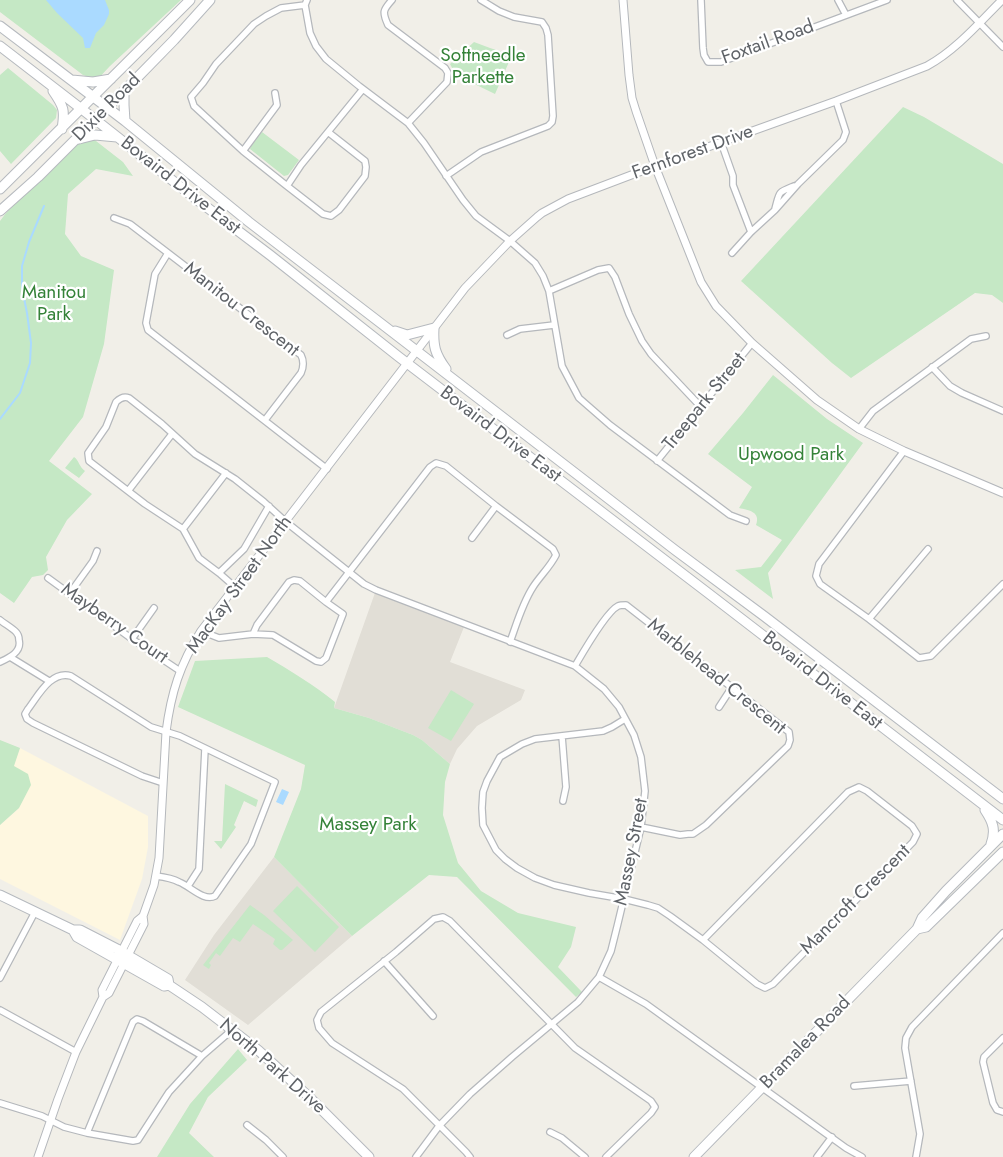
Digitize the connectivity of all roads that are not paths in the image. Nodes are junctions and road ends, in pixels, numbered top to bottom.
1 (190, 0) edge
2 (210, 0) edge
3 (392, 0) edge
4 (481, 0) edge
5 (623, 0) edge
6 (701, 0) edge
7 (838, 0) edge
8 (887, 0) edge
9 (956, 0) edge
10 (1002, 0) edge
11 (306, 2) edge
12 (846, 15) junction
13 (979, 23) junction
14 (0, 26) edge
15 (0, 46) edge
16 (1003, 47) edge
17 (70, 79) junction
18 (111, 79) junction
19 (49, 84) junction
20 (363, 89) junction
21 (124, 91) junction
22 (275, 93) dead end
23 (93, 97) junction
24 (836, 101) junction
25 (107, 107) junction
26 (81, 109) junction
27 (95, 120) junction
28 (125, 121) junction
29 (408, 123) junction
30 (62, 129) junction
31 (328, 132) junction
32 (118, 138) junction
33 (75, 140) junction
34 (721, 142) junction
35 (243, 151) junction
36 (655, 166) junction
37 (446, 176) junction
38 (287, 186) junction
39 (0, 189) edge
40 (0, 210) edge
41 (114, 218) dead end
42 (751, 232) junction
43 (510, 241) junction
44 (168, 253) junction
45 (732, 253) dead end
46 (549, 291) junction
47 (554, 325) junction
48 (387, 328) junction
49 (434, 328) junction
50 (507, 334) dead end
51 (986, 336) dead end
52 (752, 343) junction
53 (416, 350) junction
54 (406, 363) junction
55 (932, 367) junction
56 (452, 377) junction
57 (701, 406) junction
58 (1003, 411) edge
59 (264, 420) junction
60 (859, 429) junction
61 (172, 434) junction
62 (904, 451) junction
63 (657, 461) junction
64 (327, 469) junction
65 (226, 473) junction
66 (128, 491) junction
67 (1003, 493) edge
68 (269, 506) junction
69 (496, 506) junction
70 (746, 521) dead end
71 (286, 522) junction
72 (184, 529) junction
73 (472, 538) dead end
74 (928, 549) dead end
75 (97, 551) dead end
76 (349, 572) junction
77 (219, 573) junction
78 (48, 578) dead end
79 (1003, 584) edge
80 (235, 587) junction
81 (70, 593) junction
82 (326, 602) junction
83 (154, 608) dead end
84 (869, 619) junction
85 (0, 620) edge
86 (201, 631) junction
87 (253, 634) junction
88 (132, 639) junction
89 (510, 642) junction
90 (10, 657) junction
91 (0, 662) edge
92 (575, 666) junction
93 (180, 670) junction
94 (49, 681) junction
95 (732, 687) junction
96 (719, 707) dead end
97 (625, 719) junction
98 (166, 732) junction
99 (562, 736) junction
100 (205, 749) junction
101 (163, 783) junction
102 (1003, 799) edge
103 (563, 800) dead end
104 (979, 802) junction
105 (1003, 820) edge
106 (641, 827) junction
107 (1003, 834) edge
108 (989, 848) junction
109 (1003, 854) edge
110 (156, 876) junction
111 (188, 886) junction
112 (0, 895) edge
113 (624, 899) junction
114 (35, 912) junction
115 (917, 929) junction
116 (1003, 933) edge
117 (703, 940) junction
118 (123, 957) junction
119 (384, 961) junction
120 (600, 977) junction
121 (0, 978) edge
122 (0, 1010) edge
123 (433, 1016) dead end
124 (552, 1025) junction
125 (232, 1030) junction
126 (1003, 1038) edge
127 (76, 1052) junction
128 (202, 1056) junction
129 (911, 1081) junction
130 (854, 1086) dead end
131 (762, 1087) junction
132 (0, 1103) edge
133 (1003, 1112) edge
134 (50, 1120) junction
135 (246, 1125) dead end
136 (439, 1126) junction
137 (550, 1132) dead end
138 (87, 1133) junction
139 (832, 1137) junction
140 (38, 1157) edge
141 (283, 1157) edge
142 (369, 1157) edge
143 (416, 1157) edge
144 (470, 1157) edge
145 (585, 1157) edge
146 (606, 1157) edge
147 (694, 1157) edge
148 (816, 1157) edge
149 (862, 1157) edge
150 (916, 1157) edge

1 - 18 main road, Dixie Road
2 - 21 main road, Dixie Road
3 - 29 street
4 - 37 street
5 - 36 street
6 - 12 street, Foxtail Road
7 - 12 street
8 - 12 street, Foxtail Road
9 - 13 street
10 - 13 street, Fernforest Drive
11 - 20 street
11 - 35 street
13 - 16 street
13 - 24 street, Fernforest Drive
14 - 17 main road, Bovaird Drive East
15 - 19 main road, Bovaird Drive East
17 - 18 main road
17 - 23 main road, Bovaird Drive East
18 - 23 main road, Dixie Road
19 - 26 main road, Bovaird Drive East
19 - 30 main road
20 - 29 street
20 - 31 street
21 - 25 main road, Dixie Road
21 - 28 main road
22 - 35 street
23 - 25 main road, Bovaird Drive East
23 - 26 main road, Dixie Road
24 - 34 street, Fernforest Drive
24 - 42 street
25 - 27 main road, Dixie Road
25 - 28 main road, Bovaird Drive East
26 - 27 main road, Bovaird Drive East
26 - 30 main road, Dixie Road
27 - 32 main road, Bovaird Drive East
27 - 33 main road, Dixie Road
28 - 48 main road, Bovaird Drive East
29 - 37 street
30 - 39 main road, Dixie Road
31 - 38 street
31 - 38 street
32 - 33 main road
32 - 54 main road, Bovaird Drive East
33 - 40 main road, Dixie Road
34 - 36 street, Fernforest Drive
34 - 42 street
35 - 38 street
36 - 43 street, Fernforest Drive
36 - 52 street
37 - 43 street
41 - 44 street, Manitou Crescent
42 - 45 street
43 - 46 street
43 - 49 street, Fernforest Drive
44 - 59 street, Manitou Crescent
44 - 59 street, Manitou Crescent
46 - 47 street
46 - 57 street
47 - 50 street
47 - 63 street
48 - 49 main road
48 - 53 main road, Bovaird Drive East
49 - 53 street, Fernforest Drive
49 - 56 main road
51 - 55 street
52 - 57 street, Treepark Street
52 - 60 street
53 - 54 street, MacKay Street North
53 - 56 main road, Bovaird Drive East
54 - 64 street, MacKay Street North
54 - 104 main road, Bovaird Drive East
55 - 58 street
55 - 60 street
56 - 102 main road, Bovaird Drive East
57 - 63 street, Treepark Street
59 - 64 street, Manitou Crescent
60 - 62 street
61 - 65 street, Massey Street
61 - 66 street
61 - 66 street, Massey Street
62 - 67 street
62 - 84 street
63 - 70 street
64 - 71 street, MacKay Street North
65 - 68 street, Massey Street
65 - 72 street
66 - 72 street
68 - 71 street, Massey Street
68 - 77 street
69 - 73 street
69 - 76 street
69 - 89 street
71 - 76 street, Massey Street
71 - 80 street, MacKay Street North
72 - 77 street
74 - 84 street
75 - 81 street
76 - 82 street
76 - 89 street, Massey Street
77 - 80 street
78 - 81 street, Mayberry Court
79 - 84 street
80 - 86 street, MacKay Street North
81 - 88 street, Mayberry Court
82 - 87 street
82 - 87 street
83 - 88 street
85 - 90 street
86 - 87 street
86 - 93 street, MacKay Street North
88 - 93 street, Mayberry Court
89 - 92 street, Massey Street
90 - 91 street
90 - 94 street
92 - 95 street, Marblehead Crescent
92 - 97 street, Massey Street
93 - 98 street, MacKay Street North
94 - 98 street
94 - 101 street
95 - 96 street
95 - 106 street, Marblehead Crescent
97 - 99 street
97 - 106 street, Massey Street
98 - 100 street
98 - 101 street, MacKay Street North
99 - 103 street
99 - 113 street
100 - 111 street
100 - 111 street
101 - 110 street, MacKay Street North
104 - 105 main road, Bovaird Drive East
104 - 108 main road
106 - 113 street, Massey Street
107 - 108 main road, Bramalea Road
108 - 115 main road, Bramalea Road
109 - 115 main road, Bramalea Road
110 - 111 street
110 - 118 street, MacKay Street North
112 - 114 main road, North Park Drive
113 - 117 street, Mancroft Crescent
113 - 120 street, Massey Street
114 - 118 main road, North Park Drive
114 - 121 street
115 - 131 main road, Bramalea Road
116 - 129 street
117 - 117 street, Mancroft Crescent
118 - 125 main road, North Park Drive
118 - 127 street, MacKay Street North
119 - 123 street
119 - 124 street
119 - 136 street
120 - 124 street, Massey Street
120 - 131 street
122 - 127 street
124 - 136 street, Massey Street
124 - 146 street
125 - 128 street
125 - 142 main road, North Park Drive
126 - 133 street
127 - 134 street, MacKay Street North
128 - 138 street
128 - 138 street
129 - 130 street
129 - 150 street
131 - 139 street
131 - 147 main road, Bramalea Road
132 - 134 street
134 - 138 street
134 - 140 street, MacKay Street North
135 - 141 street
136 - 143 street, Massey Street
136 - 144 street
137 - 145 street
139 - 148 street
139 - 149 street

